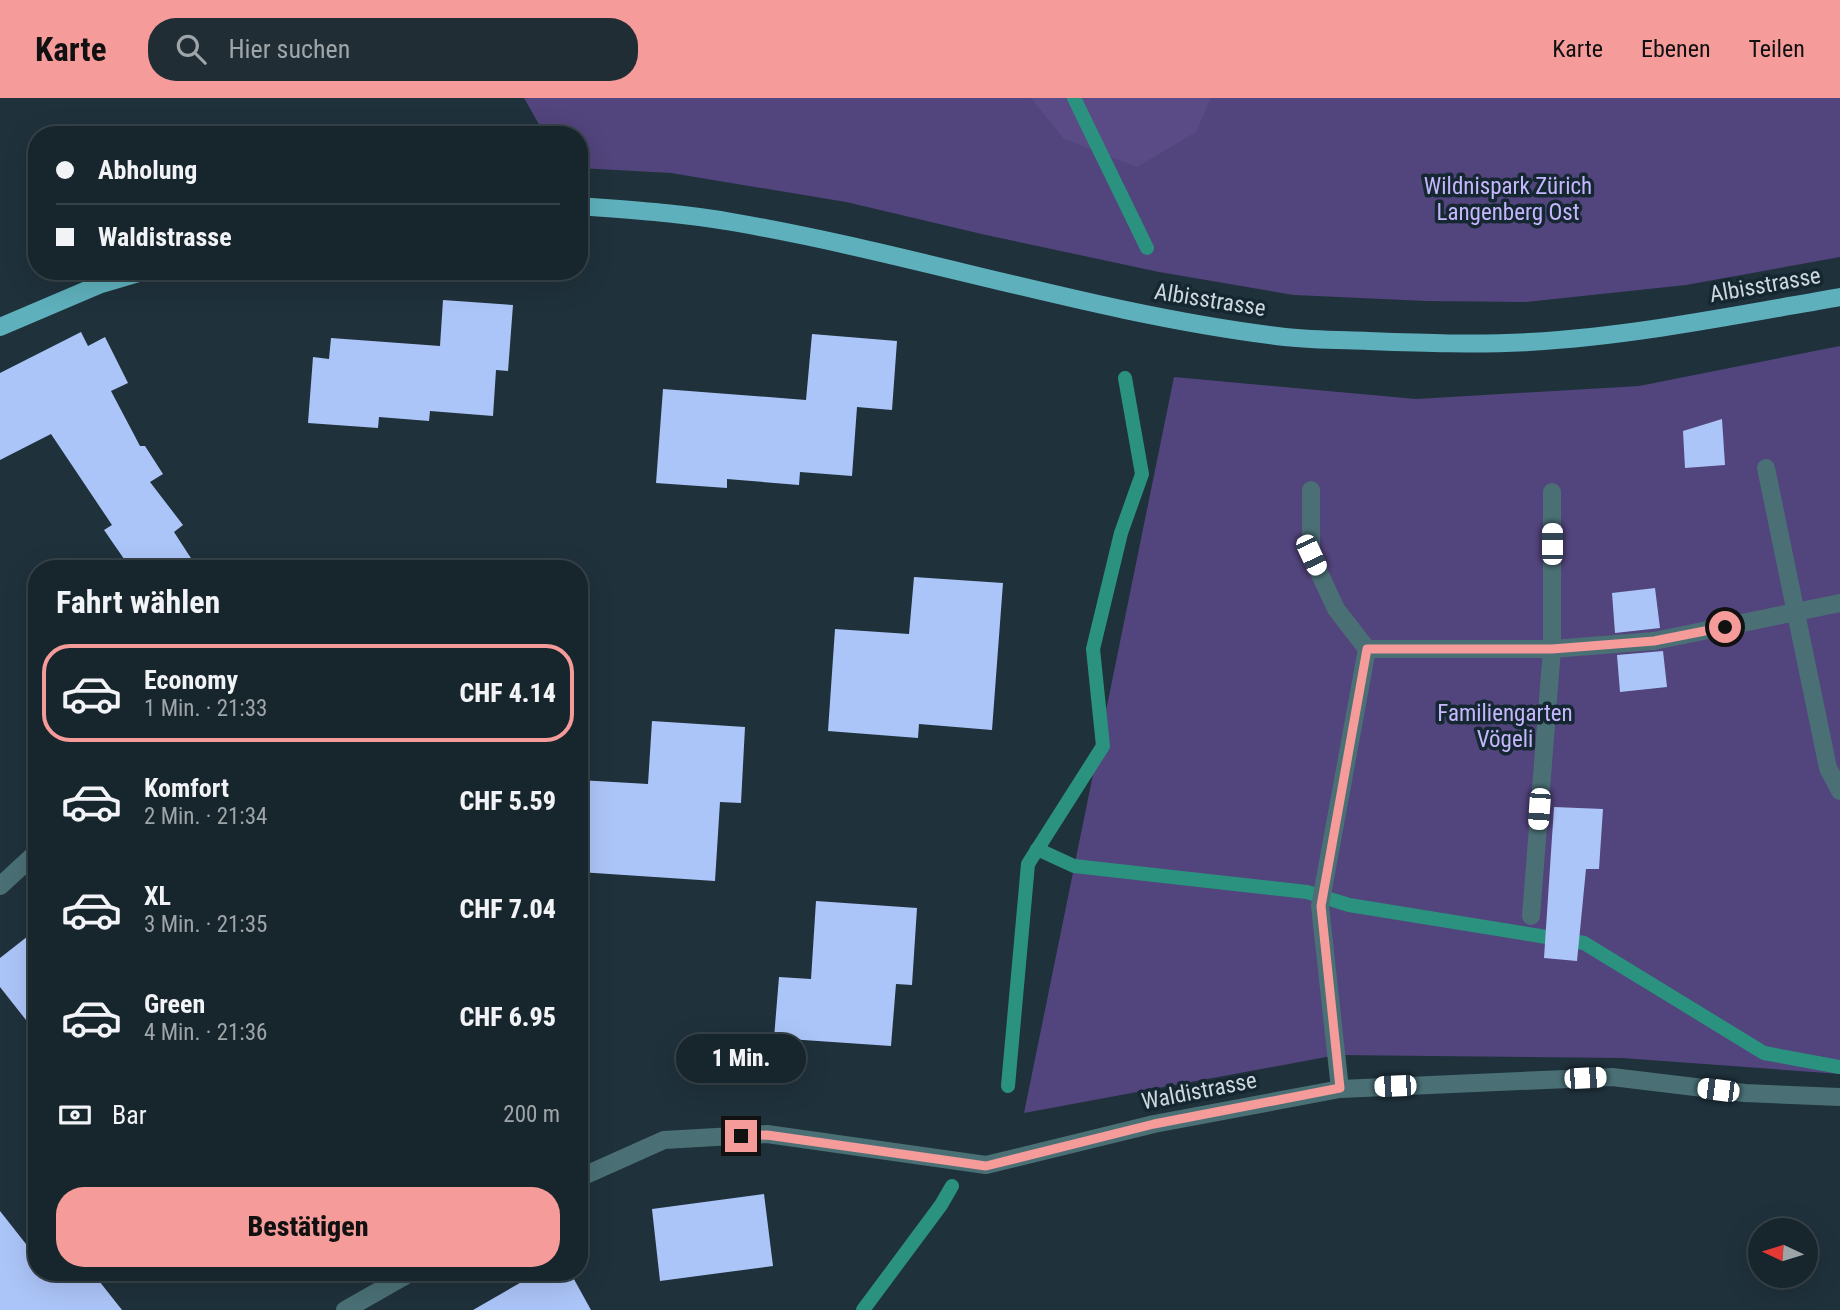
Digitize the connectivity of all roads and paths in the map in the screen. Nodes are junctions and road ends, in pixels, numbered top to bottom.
1 (588, 207) edge
2 (115, 280) edge
3 (1840, 297) edge
4 (0, 327) edge
5 (1766, 468) dead end
6 (1311, 489) dead end
7 (1552, 492) dead end
8 (1840, 603) edge
9 (1795, 613) junction
10 (1367, 649) junction
11 (1552, 649) junction
12 (1840, 790) edge
13 (28, 860) edge
14 (0, 886) edge
15 (1531, 916) dead end
16 (1340, 1088) junction
17 (1840, 1097) edge
18 (588, 1174) edge
19 (396, 1281) edge
20 (345, 1310) edge

1 - 3 main road, Albisstrasse
2 - 4 main road
5 - 9 street
6 - 10 street
7 - 11 street
8 - 9 street
9 - 11 street
9 - 12 street
10 - 11 street
10 - 16 street
11 - 15 street
13 - 14 street
16 - 17 street, Waldistrasse
16 - 18 street, Waldistrasse
19 - 20 street

